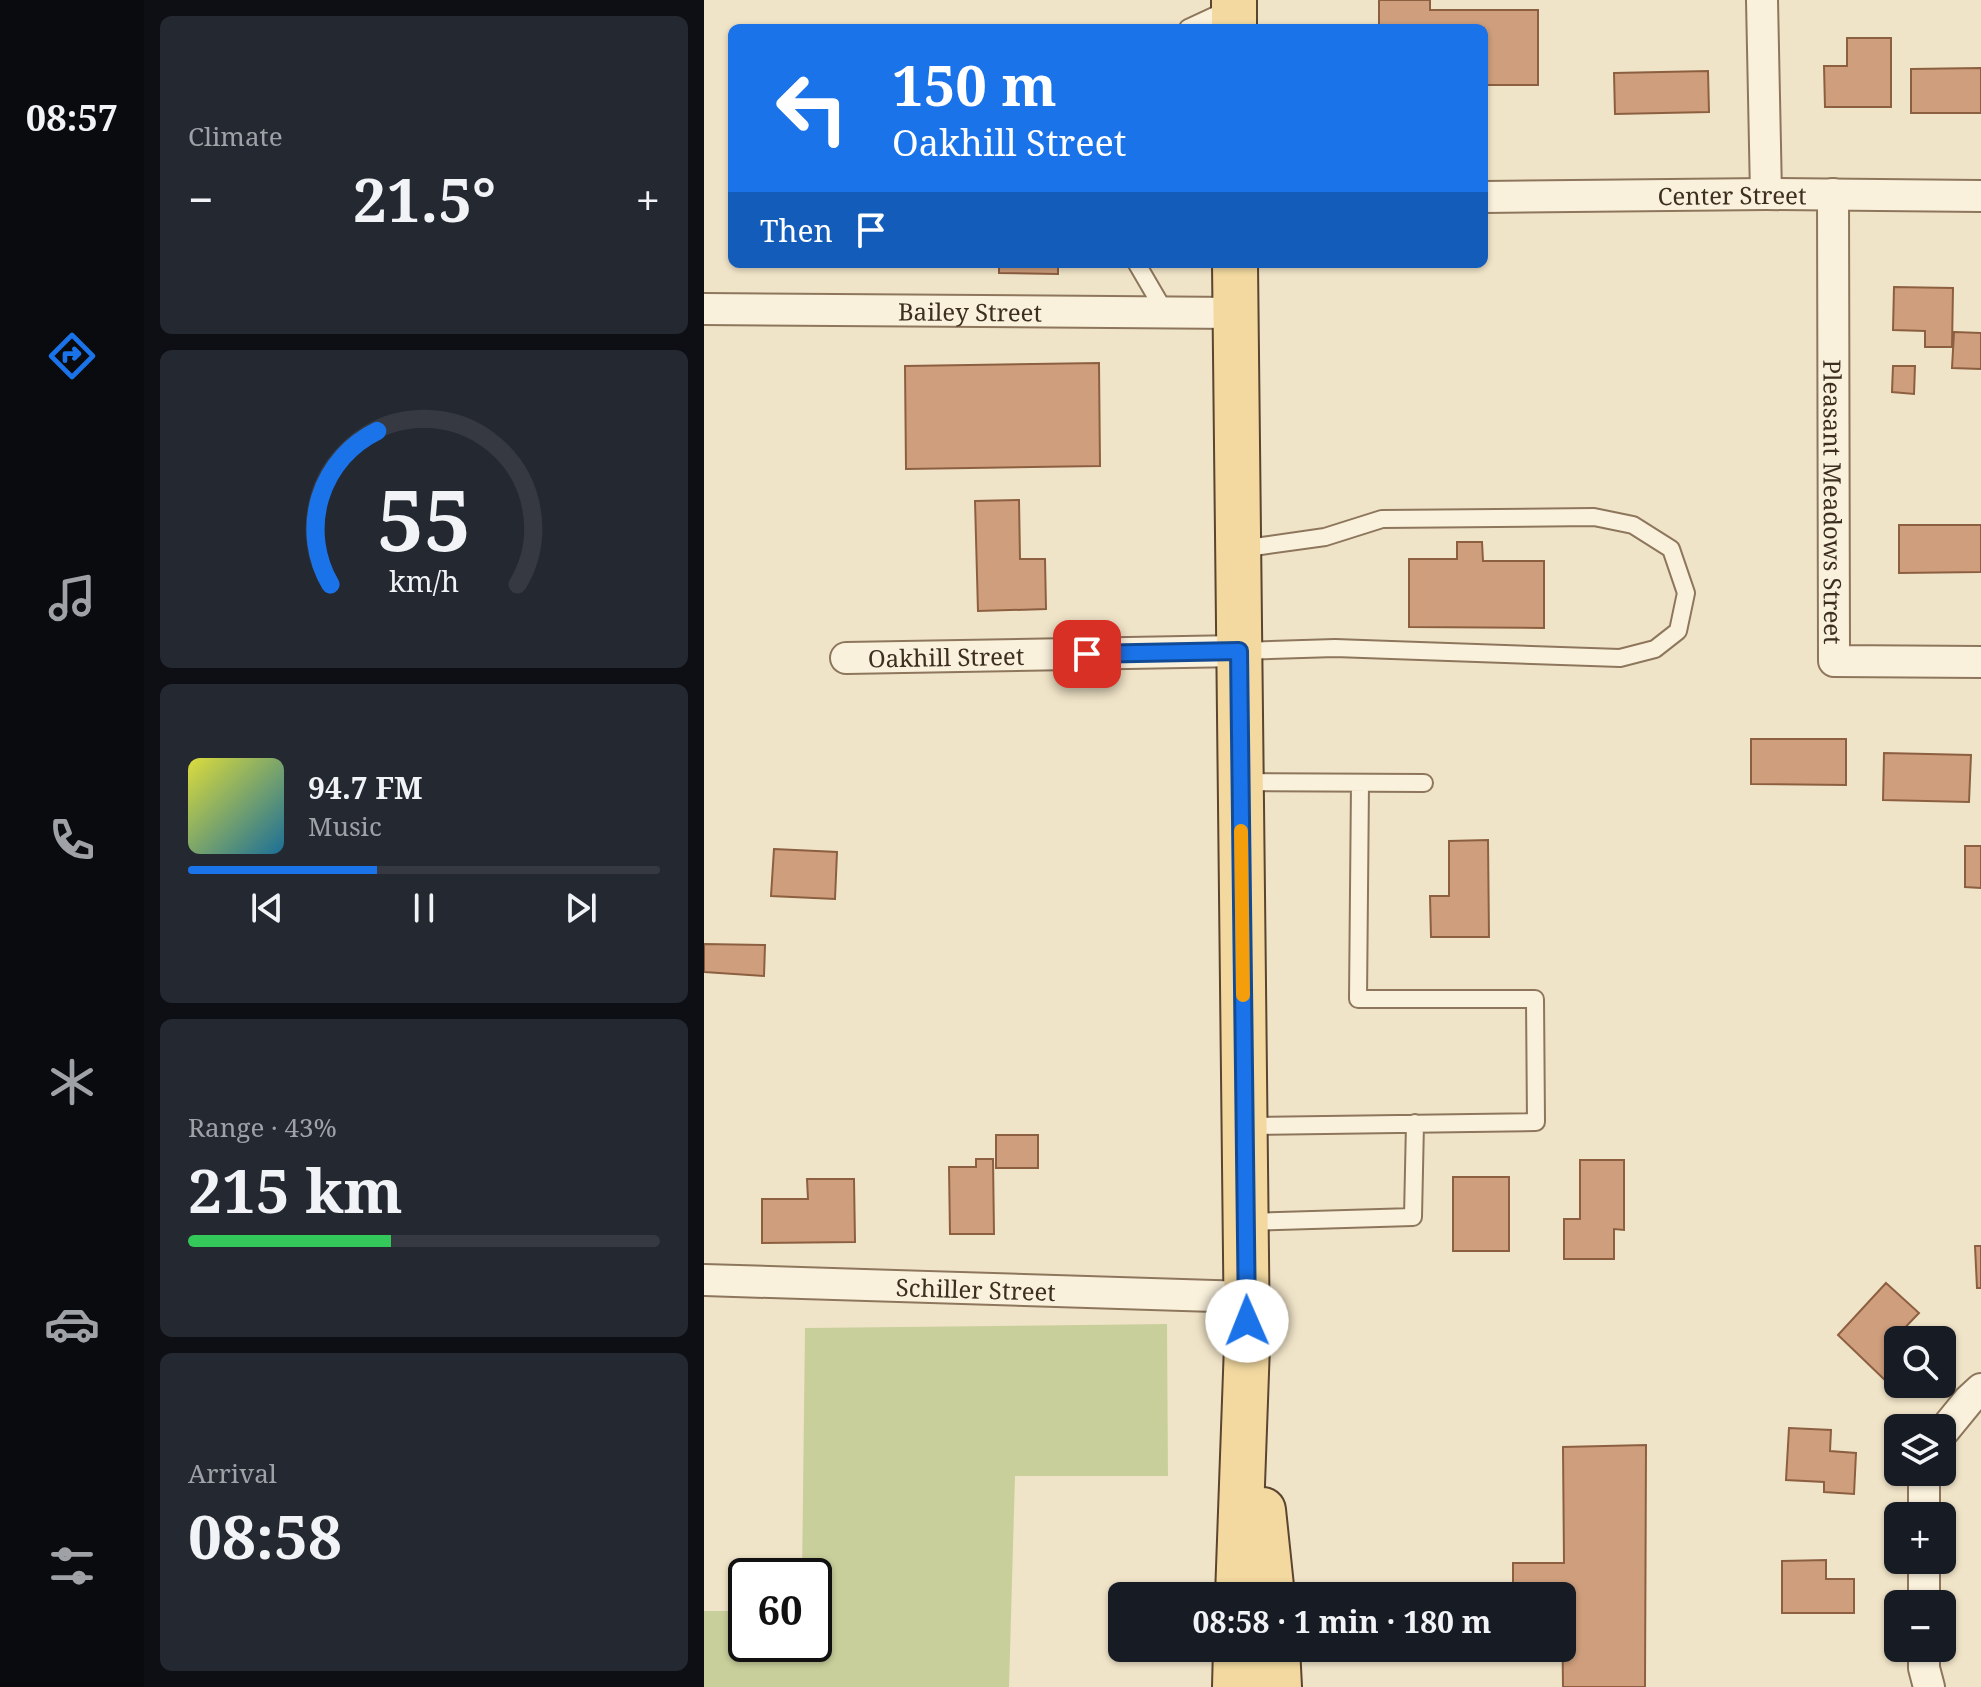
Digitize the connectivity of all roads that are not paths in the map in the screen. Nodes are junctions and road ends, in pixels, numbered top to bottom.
1 (1762, 0) edge
2 (1234, 11) edge
3 (1199, 24) edge
4 (1766, 194) junction
5 (1833, 194) junction
6 (1981, 196) edge
7 (1488, 197) edge
8 (1139, 268) edge
9 (1235, 268) edge
10 (704, 309) edge
11 (1165, 312) junction
12 (1237, 313) junction
13 (1238, 550) junction
14 (1239, 651) junction
15 (846, 658) dead end
16 (1981, 662) edge
17 (1240, 782) junction
18 (1360, 783) junction
19 (1424, 783) dead end
20 (1415, 1123) junction
21 (1245, 1126) junction
22 (1246, 1222) junction
23 (704, 1280) edge
24 (1246, 1297) junction
25 (1247, 1345) junction
26 (1981, 1389) edge
27 (1956, 1416) edge
28 (1239, 1582) edge
29 (1271, 1582) edge
30 (1236, 1662) edge
31 (1278, 1662) edge
32 (1924, 1662) edge
33 (1235, 1687) edge
34 (1279, 1687) edge
35 (1929, 1687) edge

1 - 4 street
2 - 3 lane
4 - 5 street, Center Street
4 - 7 street, Center Street
5 - 6 street, Center Street
5 - 16 street, Pleasant Meadows Street
8 - 11 lane
9 - 12 main road
10 - 11 street, Bailey Street
11 - 12 street, Bailey Street
12 - 13 main road
13 - 14 main road
13 - 14 lane
14 - 15 street, Oakhill Street
14 - 17 main road
17 - 18 lane
17 - 21 main road
18 - 19 lane
18 - 20 lane
20 - 21 lane
20 - 22 lane
21 - 22 main road
22 - 24 main road
23 - 24 street, Schiller Street
24 - 25 main road
25 - 28 main road
25 - 29 main road
26 - 27 street
30 - 33 main road
31 - 34 main road
32 - 35 street

